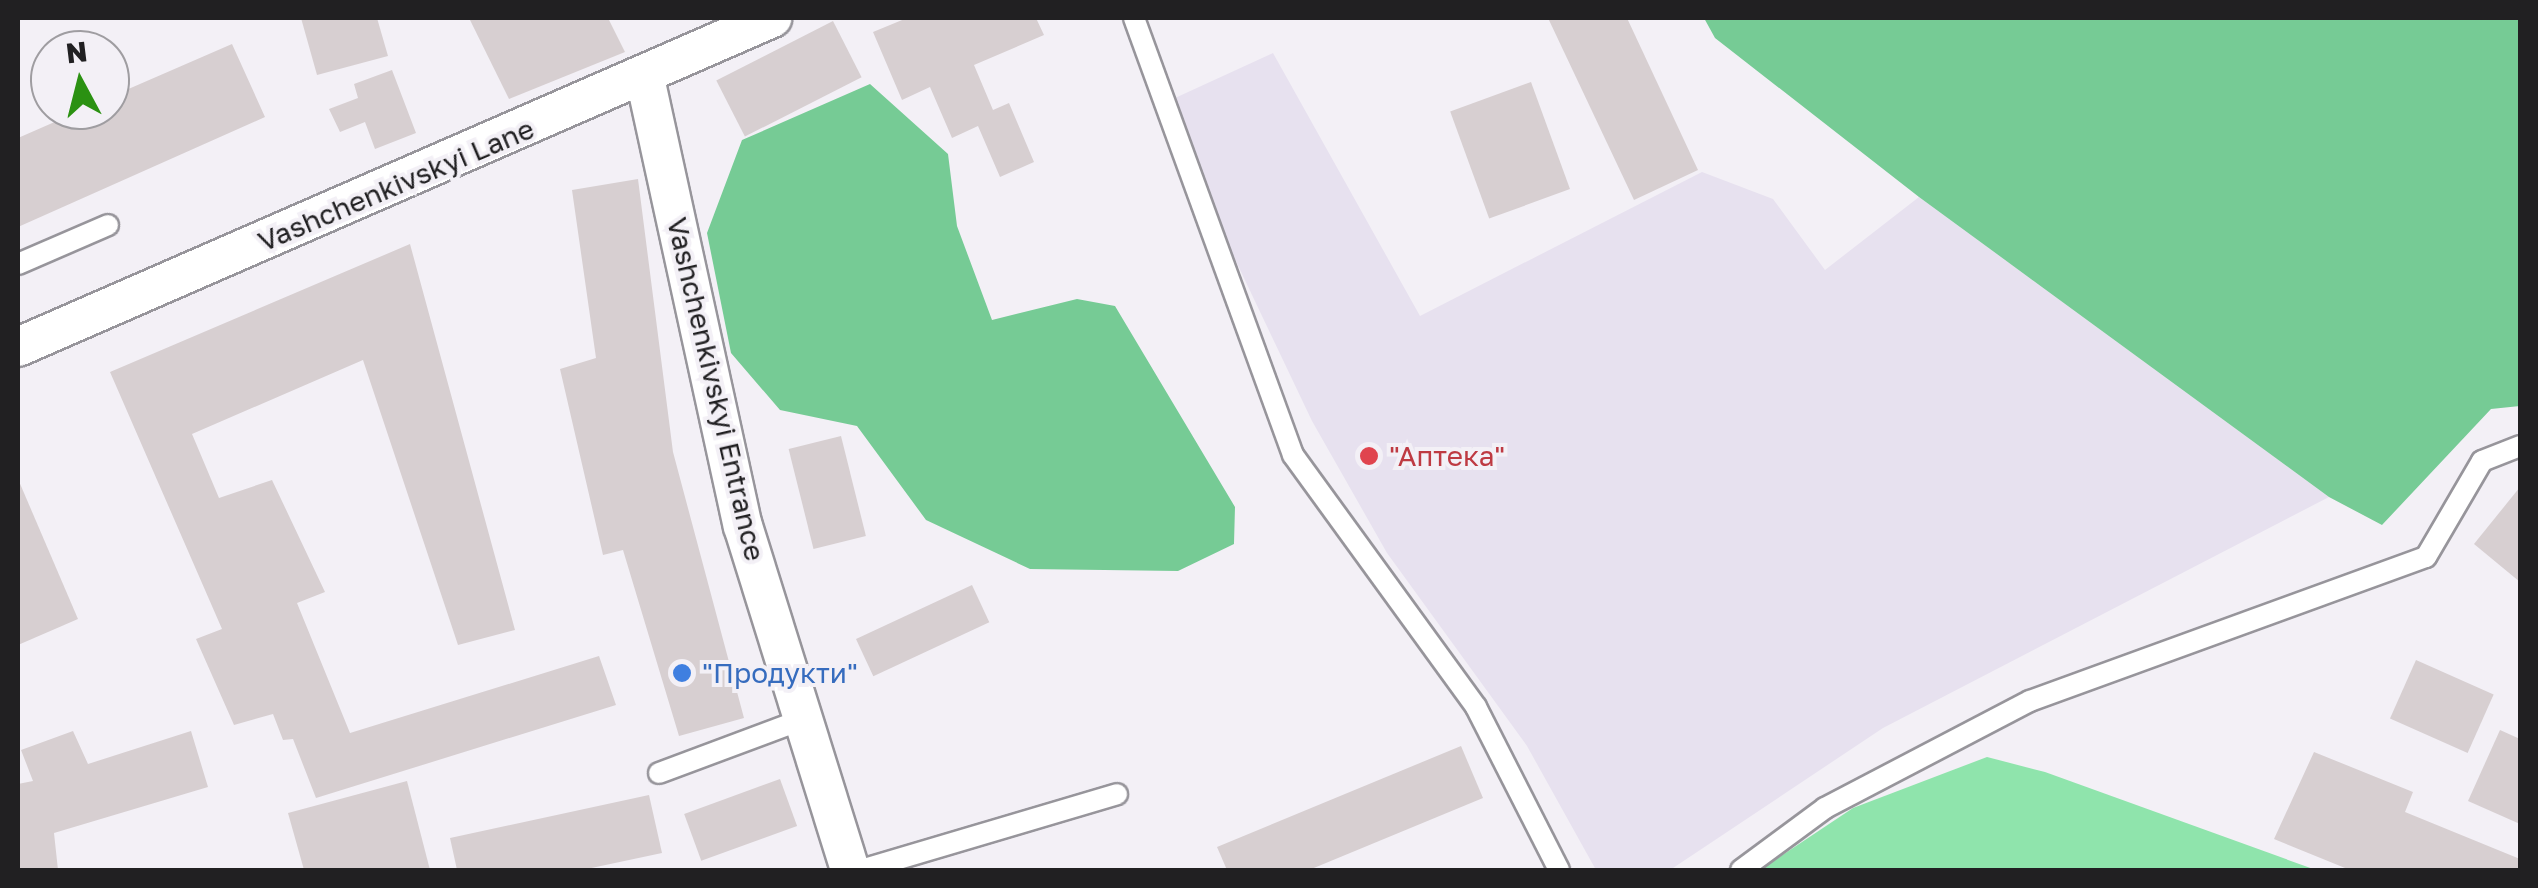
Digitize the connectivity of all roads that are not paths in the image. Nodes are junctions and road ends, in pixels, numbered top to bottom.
1 (772, 18) edge
2 (1134, 18) edge
3 (645, 78) junction
4 (108, 226) dead end
5 (18, 264) edge
6 (18, 347) edge
7 (2520, 446) edge
8 (806, 718) junction
9 (659, 774) dead end
10 (1117, 794) dead end
11 (850, 870) edge
12 (861, 870) edge
13 (1558, 870) edge
14 (1740, 870) edge

1 - 3 street, Vashchenkivskyi Lane
2 - 13 lane
3 - 6 street, Vashchenkivskyi Lane
3 - 8 street, Vashchenkivskyi Entrance
4 - 5 lane
7 - 14 lane
8 - 9 lane
8 - 11 street, Vashchenkivskyi Entrance
10 - 12 lane

